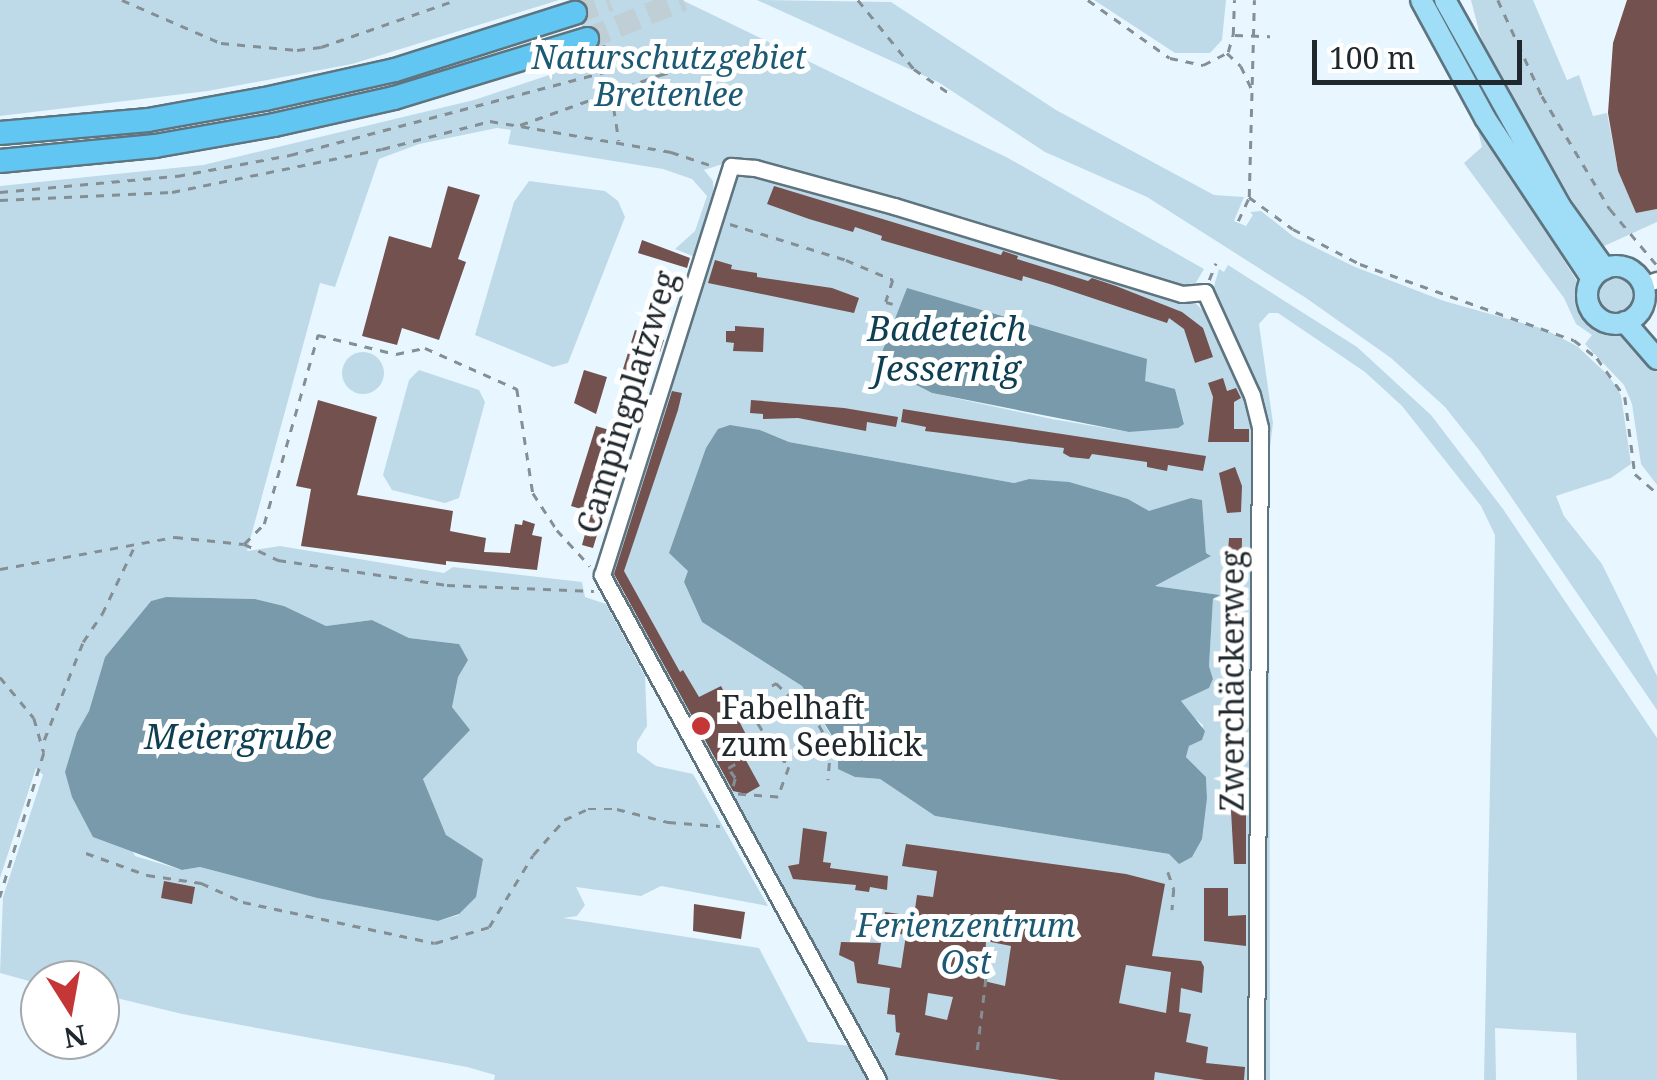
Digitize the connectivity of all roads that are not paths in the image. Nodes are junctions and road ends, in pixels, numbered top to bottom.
1 (1421, 0) edge
2 (1445, 0) edge
3 (576, 14) tunnel mouth
4 (595, 40) tunnel mouth
5 (0, 133) edge
6 (0, 161) edge
7 (1598, 274) junction
8 (1650, 283) edge
9 (1205, 292) joint
10 (1633, 317) junction
11 (1657, 334) edge
12 (1657, 359) edge
13 (878, 1080) edge
14 (1256, 1080) edge

1 - 7 main road
2 - 7 main road
3 - 5 highway
4 - 6 highway
7 - 8 main road
7 - 10 main road
8 - 10 main road
9 - 13 street, Campingplatzweg
9 - 14 street, Zwerchäckerweg
10 - 11 main road
10 - 12 main road

